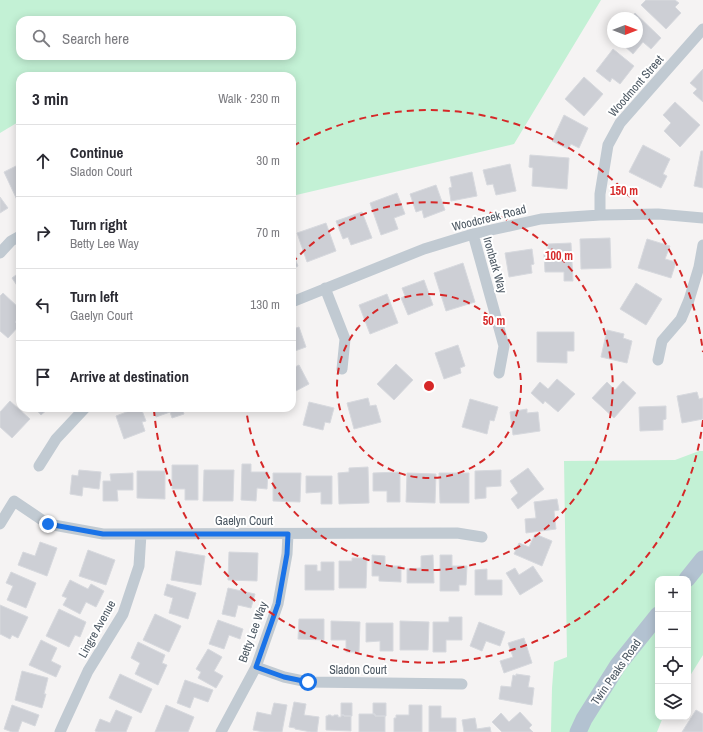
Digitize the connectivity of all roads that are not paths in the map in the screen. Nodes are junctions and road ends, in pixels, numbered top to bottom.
1 (703, 29) edge
2 (600, 215) junction
3 (703, 218) edge
4 (473, 234) junction
5 (16, 238) edge
6 (703, 244) edge
7 (0, 253) edge
8 (325, 288) junction
9 (296, 300) edge
10 (658, 360) dead end
11 (342, 369) dead end
12 (499, 373) dead end
13 (81, 412) edge
14 (39, 466) dead end
15 (0, 524) edge
16 (141, 534) junction
17 (288, 534) junction
18 (482, 537) dead end
19 (703, 559) edge
20 (689, 576) edge
21 (655, 619) edge
22 (256, 667) junction
23 (462, 684) dead end
24 (60, 732) edge
25 (221, 732) edge
26 (578, 732) edge

1 - 2 street, Woodmont Street
2 - 3 street, Woodcreek Road
2 - 4 street, Woodcreek Road
4 - 8 street, Woodcreek Road
4 - 12 street, Ironbark Way
5 - 7 street
6 - 10 street
8 - 9 street, Woodcreek Road
8 - 11 street
13 - 14 street
15 - 16 street, Gaelyn Court
16 - 17 street, Gaelyn Court
16 - 24 street, Lingre Avenue
17 - 18 street, Gaelyn Court
17 - 22 street, Betty Lee Way
19 - 20 main road
21 - 26 main road, Twin Peaks Road
22 - 23 street, Sladon Court
22 - 25 street, Betty Lee Way

